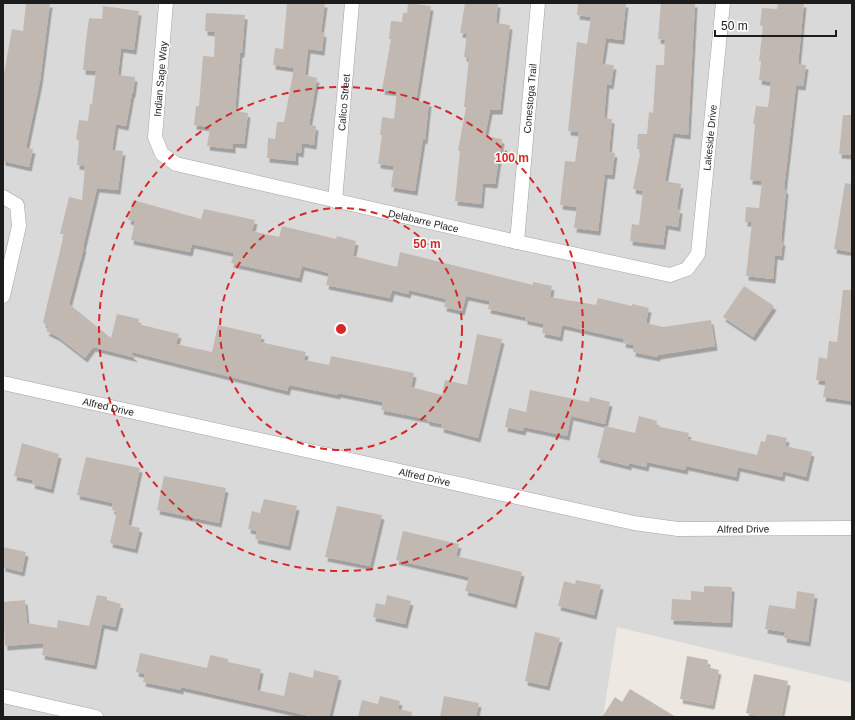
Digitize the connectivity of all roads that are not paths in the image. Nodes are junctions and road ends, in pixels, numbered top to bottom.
1 (166, 3) edge
2 (352, 3) edge
3 (538, 3) edge
4 (723, 3) edge
5 (162, 154) joint
6 (3, 197) edge
7 (334, 201) junction
8 (517, 242) junction
9 (687, 268) joint
10 (3, 296) edge
11 (3, 383) edge
12 (852, 528) edge
13 (3, 696) edge
14 (96, 717) edge

1 - 5 street, Indian Sage Way
2 - 7 street, Calico Street
3 - 8 street, Conestoga Trail
4 - 9 street, Lakeside Drive
5 - 7 street, Delabarre Place
6 - 10 street
7 - 8 street, Delabarre Place
8 - 9 street, Delabarre Place
11 - 12 street, Alfred Drive
13 - 14 street

